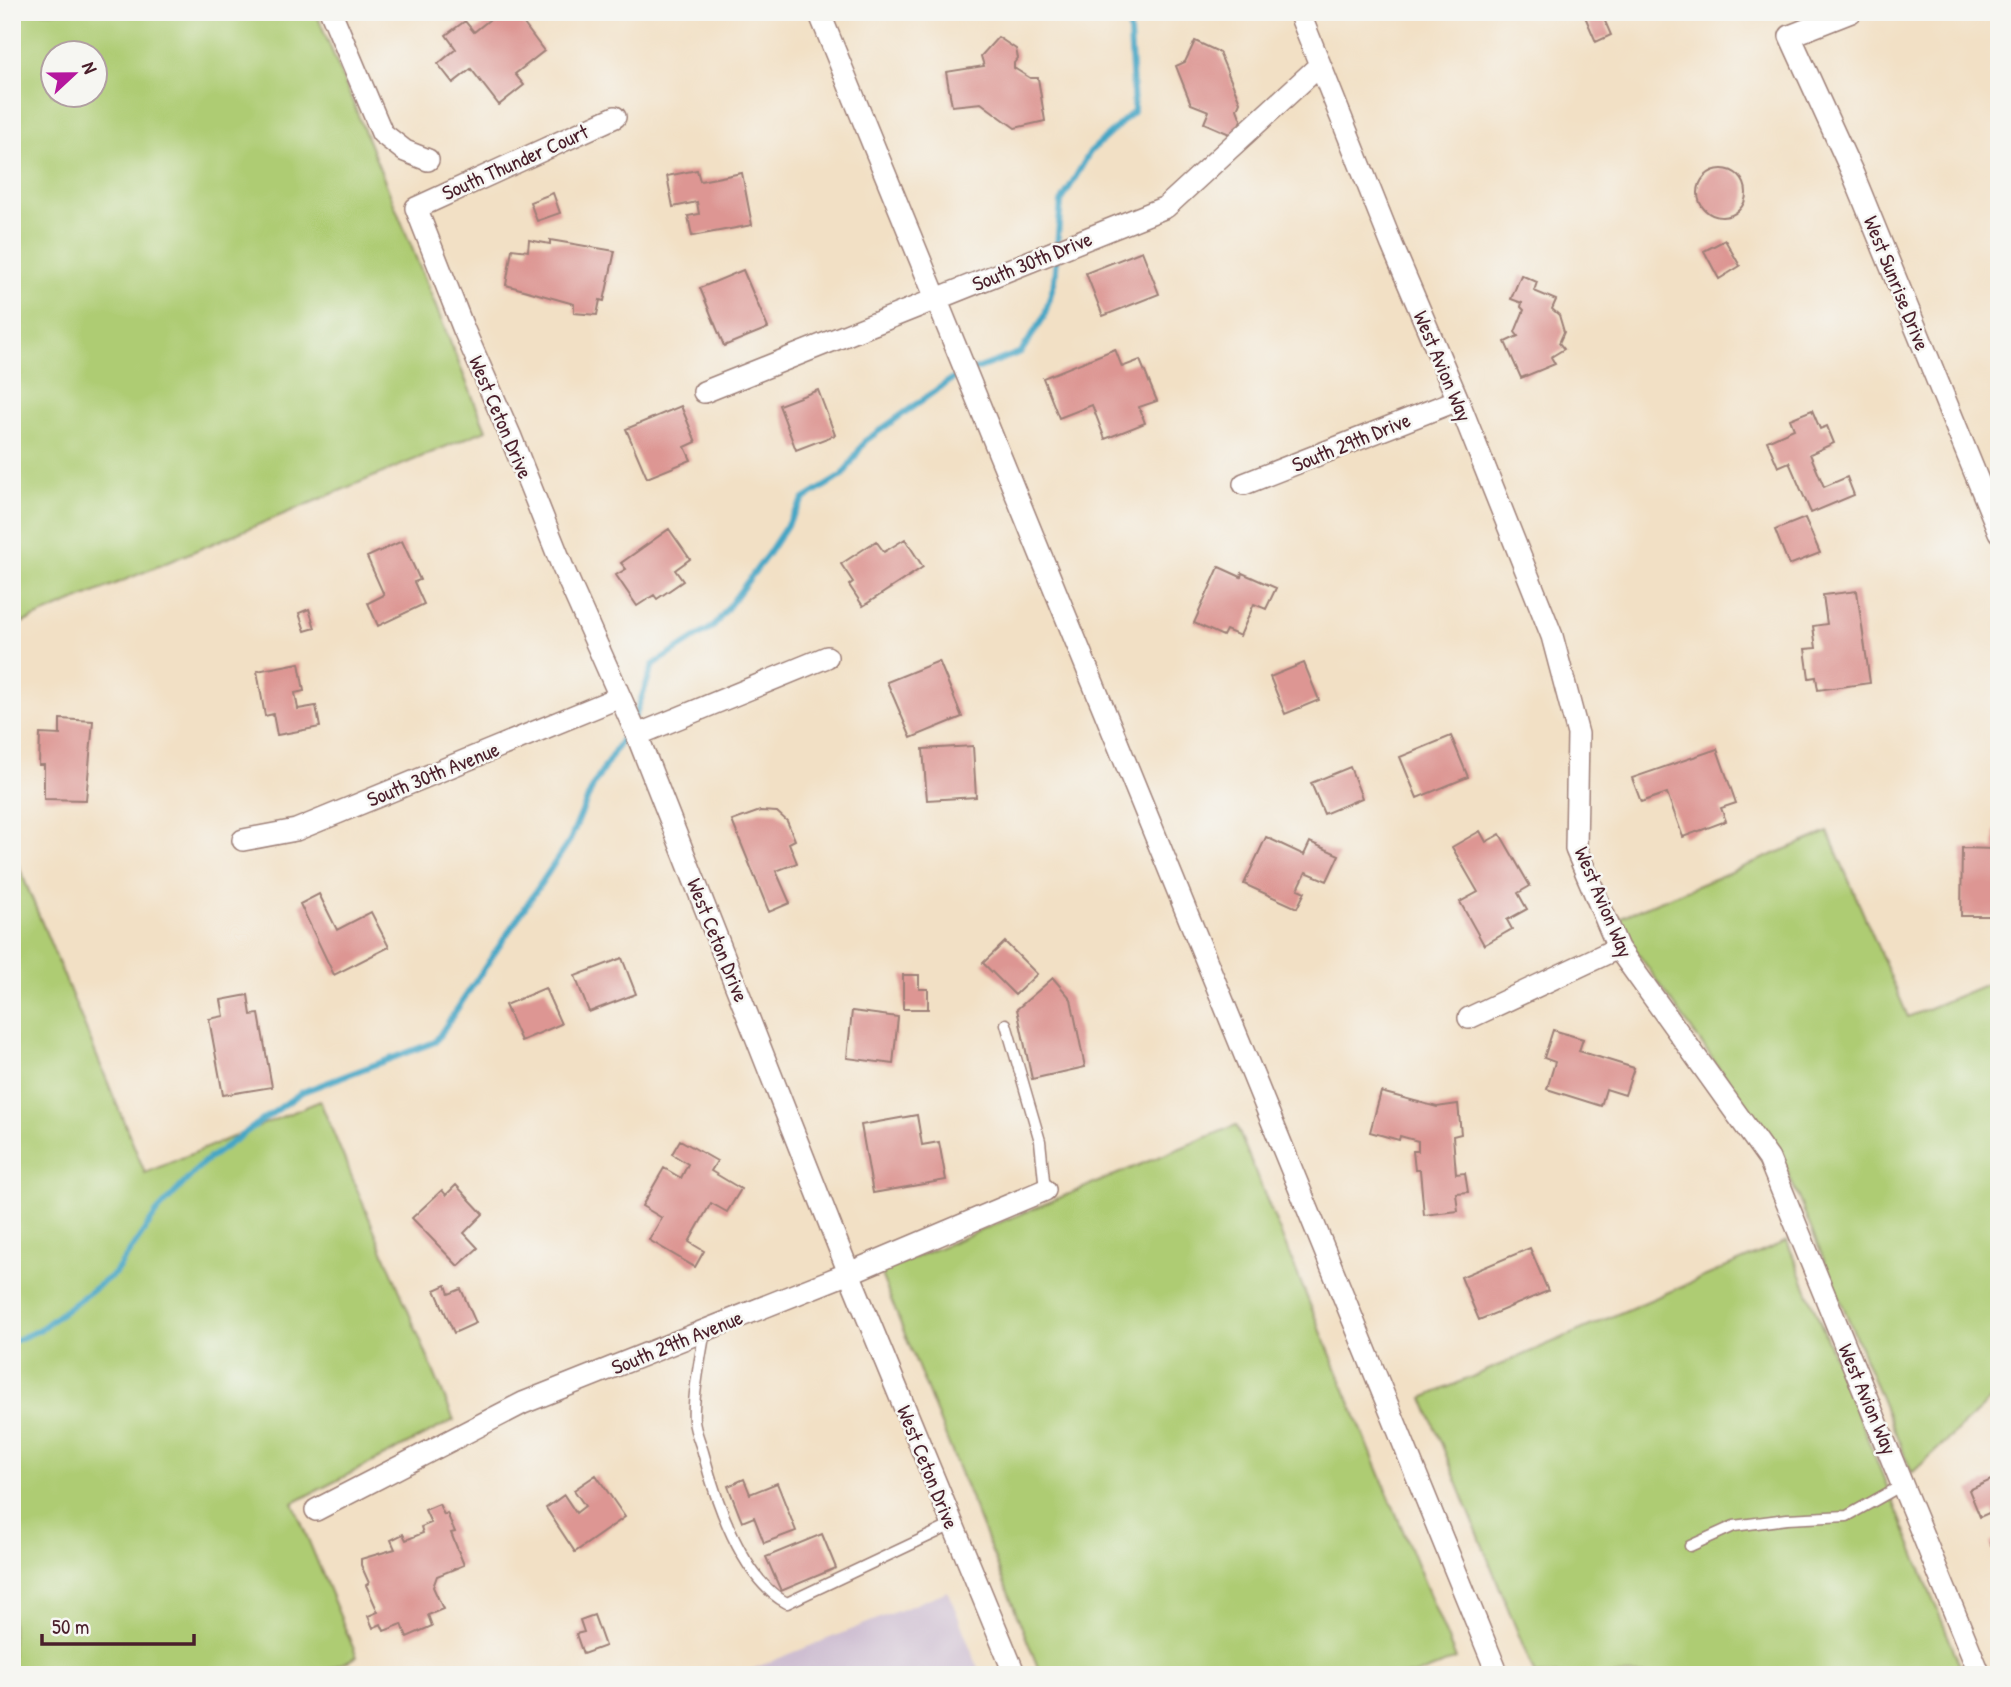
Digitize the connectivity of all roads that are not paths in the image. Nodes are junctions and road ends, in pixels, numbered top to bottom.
1 (331, 12) edge
2 (819, 12) edge
3 (1299, 12) edge
4 (1851, 12) edge
5 (1320, 65) junction
6 (615, 117) dead end
7 (428, 160) dead end
8 (416, 208) joint
9 (936, 299) junction
10 (704, 392) dead end
11 (1458, 400) junction
12 (1244, 484) dead end
13 (1999, 532) edge
14 (827, 657) dead end
15 (620, 697) junction
16 (637, 736) junction
17 (243, 840) dead end
18 (1618, 947) junction
19 (1469, 1018) dead end
20 (1006, 1024) dead end
21 (1045, 1190) joint
22 (849, 1273) junction
23 (705, 1330) junction
24 (1904, 1484) junction
25 (316, 1510) dead end
26 (952, 1525) junction
27 (1690, 1546) dead end
28 (1015, 1675) edge
29 (1498, 1675) edge
30 (1980, 1675) edge

1 - 7 street
2 - 9 street
3 - 5 street, West Avion Way
4 - 13 street, West Sunrise Drive
5 - 9 street, South 30th Drive
5 - 11 street, West Avion Way
6 - 8 street, South Thunder Court
8 - 15 street, West Ceton Drive
9 - 10 street, South 30th Drive
9 - 29 street
11 - 12 street, South 29th Drive
11 - 18 street, West Avion Way
14 - 16 street
15 - 16 street, West Ceton Drive
15 - 17 street, South 30th Avenue
16 - 22 street, West Ceton Drive
18 - 19 street
18 - 24 street, West Avion Way
20 - 21 lane
21 - 22 street, South 29th Avenue
22 - 23 street, South 29th Avenue
22 - 26 street, West Ceton Drive
23 - 25 street, South 29th Avenue
23 - 26 lane
24 - 27 lane
24 - 30 street, West Avion Way
26 - 28 street, West Ceton Drive

